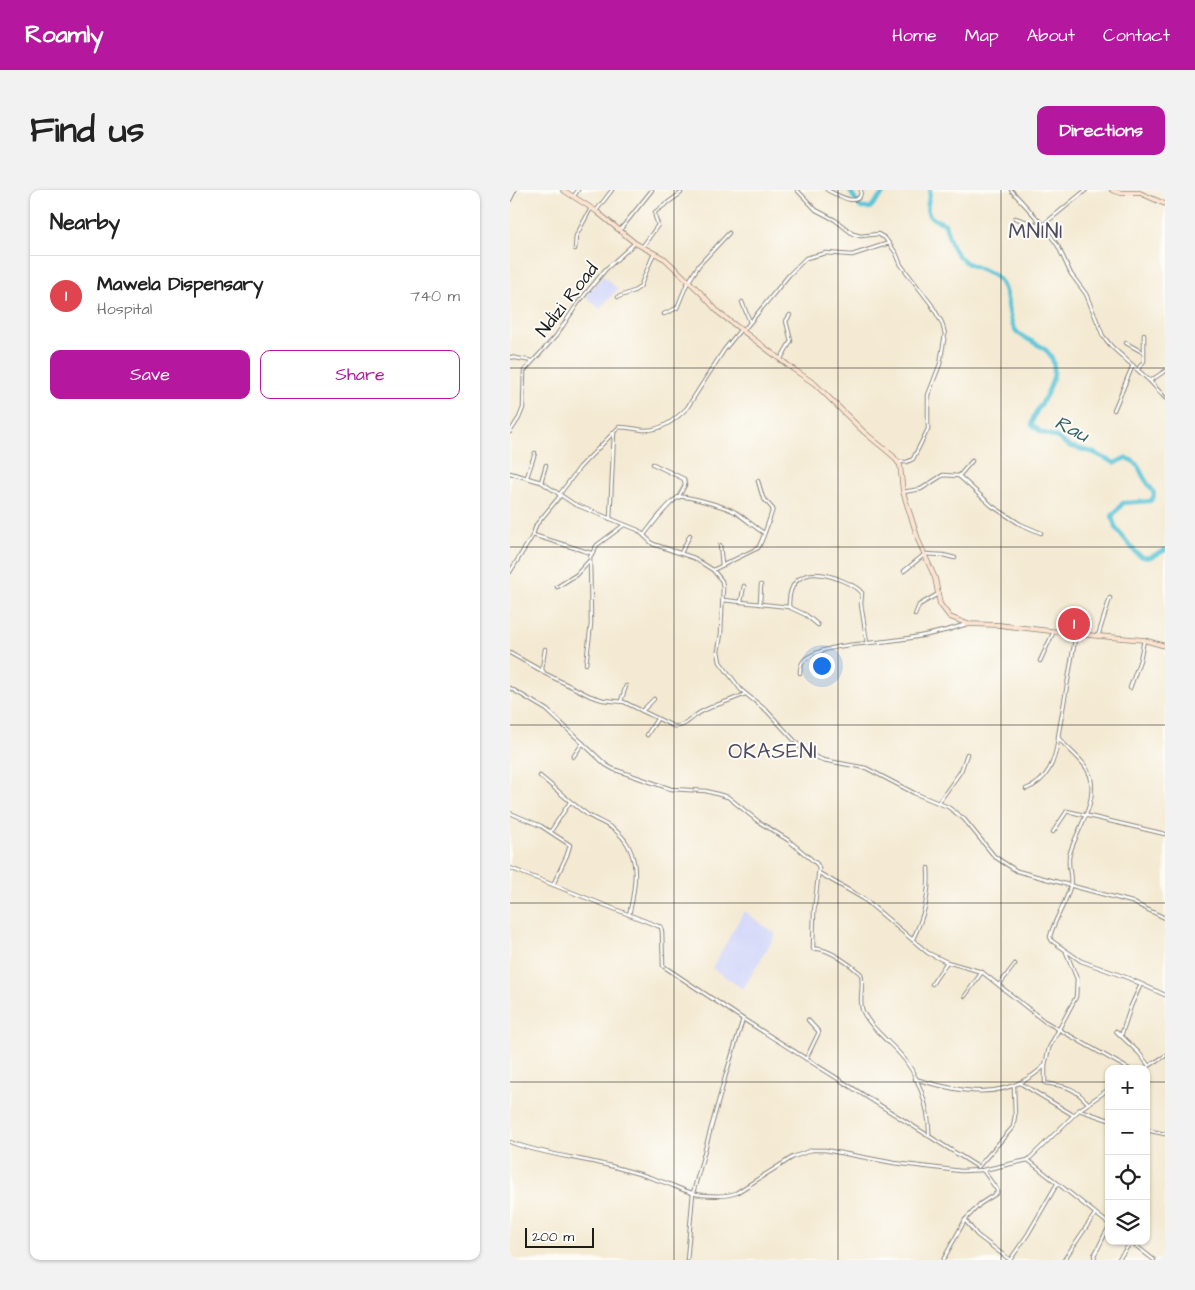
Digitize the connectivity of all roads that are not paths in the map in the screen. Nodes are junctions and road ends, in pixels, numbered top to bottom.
1 (515, 190) edge
2 (562, 190) edge
3 (578, 190) edge
4 (612, 190) edge
5 (652, 190) edge
6 (797, 190) edge
7 (827, 190) edge
8 (861, 190) edge
9 (1011, 190) edge
10 (1086, 190) edge
11 (1112, 190) edge
12 (681, 193) dead end
13 (574, 196) junction
14 (510, 200) edge
15 (1165, 204) edge
16 (591, 207) junction
17 (596, 211) junction
18 (1015, 218) dead end
19 (1043, 226) junction
20 (620, 230) junction
21 (729, 233) dead end
22 (635, 243) junction
23 (889, 243) junction
24 (643, 246) junction
25 (575, 250) dead end
26 (654, 252) junction
27 (688, 281) junction
28 (618, 297) dead end
29 (742, 302) dead end
30 (664, 314) dead end
31 (790, 316) dead end
32 (750, 322) junction
33 (742, 330) junction
34 (1144, 334) dead end
35 (1126, 343) dead end
36 (1144, 353) junction
37 (510, 357) edge
38 (780, 360) junction
39 (532, 361) junction
40 (1133, 365) junction
41 (1138, 369) junction
42 (1165, 371) edge
43 (1150, 381) junction
44 (1165, 398) edge
45 (1114, 410) dead end
46 (510, 432) edge
47 (614, 432) junction
48 (535, 453) dead end
49 (899, 462) junction
50 (972, 462) dead end
51 (546, 464) dead end
52 (653, 464) dead end
53 (510, 473) edge
54 (959, 476) junction
55 (527, 477) junction
56 (758, 481) dead end
57 (542, 482) junction
58 (903, 492) junction
59 (559, 495) junction
60 (678, 498) junction
61 (610, 519) junction
62 (624, 525) junction
63 (764, 533) junction
64 (1041, 533) dead end
65 (644, 534) junction
66 (532, 535) junction
67 (690, 535) dead end
68 (720, 545) dead end
69 (591, 553) junction
70 (681, 554) junction
71 (925, 554) junction
72 (955, 558) dead end
73 (589, 562) junction
74 (722, 566) junction
75 (713, 570) junction
76 (904, 571) dead end
77 (510, 572) edge
78 (761, 585) dead end
79 (744, 586) dead end
80 (557, 587) dead end
81 (938, 594) junction
82 (1110, 598) dead end
83 (723, 600) junction
84 (741, 601) junction
85 (760, 604) junction
86 (789, 607) junction
87 (915, 615) dead end
88 (968, 624) junction
89 (818, 625) dead end
90 (1054, 631) junction
91 (1076, 634) junction
92 (1098, 636) junction
93 (1144, 640) junction
94 (867, 643) junction
95 (1165, 646) edge
96 (545, 648) dead end
97 (510, 653) edge
98 (1040, 661) dead end
99 (586, 664) dead end
100 (543, 672) junction
101 (800, 673) dead end
102 (626, 686) dead end
103 (510, 688) edge
104 (1130, 688) dead end
105 (745, 694) junction
106 (654, 699) dead end
107 (621, 701) junction
108 (642, 711) junction
109 (656, 718) junction
110 (647, 736) dead end
111 (1058, 737) junction
112 (582, 743) junction
113 (967, 754) dead end
114 (573, 757) dead end
115 (540, 776) dead end
116 (1026, 789) dead end
117 (570, 802) junction
118 (939, 802) junction
119 (510, 813) edge
120 (1086, 816) junction
121 (551, 832) junction
122 (1052, 832) dead end
123 (1165, 834) edge
124 (510, 868) edge
125 (928, 868) dead end
126 (819, 873) junction
127 (553, 885) junction
128 (1071, 885) junction
129 (629, 915) junction
130 (1165, 918) edge
131 (913, 939) junction
132 (1066, 952) junction
133 (947, 962) junction
134 (1015, 964) dead end
135 (982, 972) junction
136 (932, 984) dead end
137 (1141, 984) junction
138 (999, 985) junction
139 (1165, 995) edge
140 (966, 996) dead end
141 (743, 1019) junction
142 (808, 1020) dead end
143 (1059, 1030) junction
144 (1116, 1032) dead end
145 (1121, 1036) junction
146 (1165, 1056) edge
147 (806, 1058) junction
148 (1045, 1065) junction
149 (1122, 1065) edge
150 (1148, 1065) edge
151 (1150, 1065) edge
152 (915, 1079) junction
153 (1020, 1083) junction
154 (1014, 1086) junction
155 (1105, 1091) edge
156 (1088, 1102) junction
157 (1079, 1110) junction
158 (1073, 1116) junction
159 (1105, 1119) edge
160 (1150, 1131) edge
161 (1165, 1134) edge
162 (929, 1136) junction
163 (510, 1142) edge
164 (1028, 1160) junction
165 (978, 1169) junction
166 (983, 1170) junction
167 (1057, 1184) junction
168 (693, 1193) junction
169 (1095, 1214) junction
170 (965, 1220) junction
171 (1105, 1221) edge
172 (1105, 1234) edge
173 (1129, 1245) edge
174 (1135, 1245) edge
175 (687, 1260) edge
176 (943, 1260) edge
177 (1010, 1260) edge
178 (1064, 1260) edge
179 (1095, 1260) edge
180 (1118, 1260) edge
181 (1154, 1260) edge

1 - 14 street
2 - 13 street
3 - 13 street
4 - 17 street
5 - 20 street
6 - 23 street
7 - 8 street
9 - 19 street
10 - 19 street
11 - 15 street
12 - 24 street
13 - 16 street
16 - 17 street
16 - 25 street
17 - 20 street
18 - 19 street
19 - 40 street
20 - 22 street
21 - 27 street
22 - 24 street
22 - 39 street, Ndizi Road
23 - 32 street
23 - 49 street
24 - 26 street
26 - 27 street
26 - 28 street
27 - 30 street
27 - 33 street
29 - 32 street
31 - 38 street
32 - 33 street
33 - 38 street
33 - 47 street
34 - 36 street
35 - 36 street
36 - 41 street
37 - 39 street
38 - 49 street
39 - 46 street, Ndizi Road
40 - 41 street
40 - 45 street
41 - 43 street
42 - 43 street
43 - 44 street
47 - 59 street
47 - 61 street
48 - 55 street
49 - 58 street
50 - 54 street
51 - 57 street
52 - 60 street
53 - 55 street
54 - 58 street
54 - 64 street
55 - 57 street
56 - 63 street
57 - 59 street
58 - 71 street
59 - 61 street
59 - 66 street
60 - 63 street
60 - 65 street
61 - 62 street
62 - 65 street
62 - 69 street
63 - 74 street
65 - 70 street
66 - 69 street
66 - 77 street
67 - 70 street
68 - 74 street
69 - 73 street
70 - 75 street
71 - 72 street
71 - 76 street
71 - 81 street
73 - 80 street
73 - 99 street
74 - 75 street
75 - 83 street
78 - 85 street
79 - 84 street
81 - 87 street
81 - 88 street
82 - 92 street
83 - 84 street
83 - 105 street
84 - 85 street
85 - 86 street
86 - 89 street
86 - 94 street
88 - 90 street
88 - 94 street
90 - 91 street
90 - 98 street
91 - 92 street
91 - 111 street
92 - 93 street
93 - 95 street
93 - 104 street
94 - 101 street
96 - 100 street
97 - 100 street
100 - 107 street
102 - 107 street
103 - 112 street
105 - 109 street
105 - 118 street
106 - 108 street
107 - 108 street
108 - 109 street
109 - 110 street
111 - 116 street
111 - 120 street
112 - 114 street
112 - 126 street
113 - 118 street
115 - 117 street
117 - 121 street
117 - 129 street
118 - 128 street
119 - 121 street
120 - 122 street
120 - 123 street
120 - 128 street
121 - 127 street
124 - 127 street
125 - 131 street
126 - 131 street
126 - 152 street
127 - 129 street
128 - 130 street
128 - 132 street
129 - 141 street
131 - 133 street
132 - 137 street
132 - 143 street
133 - 135 street
133 - 136 street
134 - 138 street
135 - 138 street
135 - 140 street
137 - 139 street
137 - 145 street
138 - 143 street
141 - 147 street
141 - 168 street
142 - 147 street
143 - 148 street
143 - 149 street
144 - 145 street
145 - 150 street
146 - 151 street
147 - 162 street
148 - 153 street
148 - 156 street
152 - 154 street
152 - 162 street
153 - 154 street
153 - 158 street
154 - 165 street
155 - 156 street
156 - 157 street
157 - 158 street
157 - 159 street
158 - 164 street
160 - 161 street
162 - 165 street
163 - 168 street
164 - 166 street
164 - 167 street
165 - 166 street
165 - 168 street
166 - 170 street
167 - 169 street
167 - 177 street
168 - 175 street
169 - 171 street
169 - 178 street
170 - 176 street
170 - 177 street
172 - 179 street
173 - 180 street
174 - 181 street

